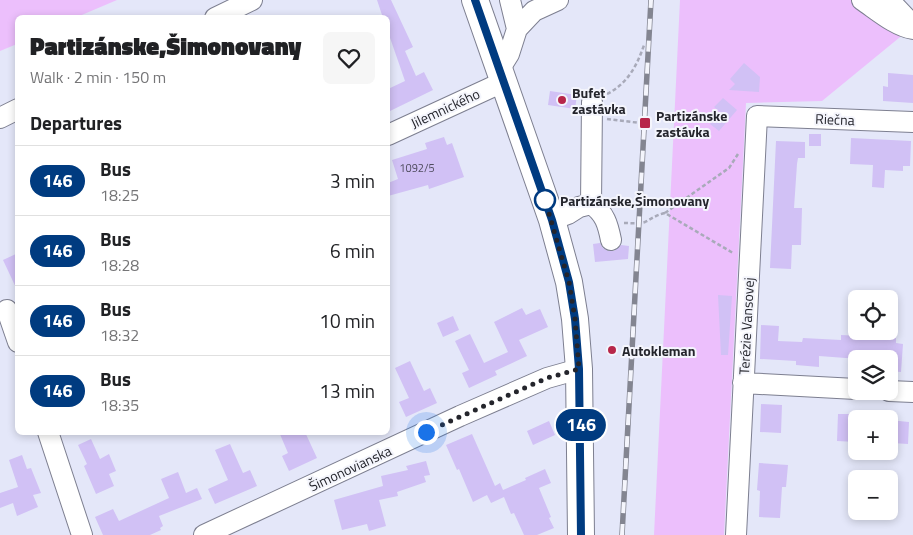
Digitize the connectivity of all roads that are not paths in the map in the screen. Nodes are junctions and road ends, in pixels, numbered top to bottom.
1 (252, 0) edge
2 (475, 0) edge
3 (510, 0) edge
4 (558, 0) edge
5 (862, 0) edge
6 (889, 0) edge
7 (221, 15) edge
8 (913, 27) edge
9 (517, 30) junction
10 (501, 76) junction
11 (591, 110) road end
12 (15, 111) edge
13 (757, 116) joint
14 (0, 118) edge
15 (913, 122) edge
16 (390, 134) edge
17 (591, 204) junction
18 (552, 220) junction
19 (611, 240) dead end
20 (8, 309) edge
21 (15, 332) edge
22 (579, 369) junction
23 (744, 383) junction
24 (848, 389) edge
25 (898, 391) edge
26 (913, 392) edge
27 (49, 435) edge
28 (82, 535) edge
29 (204, 535) edge
30 (581, 535) edge
31 (736, 535) edge

1 - 7 street
2 - 10 main road
3 - 9 street
4 - 9 street
5 - 8 street
6 - 8 street
9 - 10 street
10 - 16 street, Jilemnického
10 - 18 main road
11 - 17 street
12 - 14 street
13 - 15 street, Riečna
13 - 23 street, Terézie Vansovej
17 - 18 street
17 - 19 street
18 - 22 main road
20 - 21 street
22 - 29 street, Šimonovianska
22 - 30 main road
23 - 24 street
23 - 31 street, Terézie Vansovej
25 - 26 street
27 - 28 street

